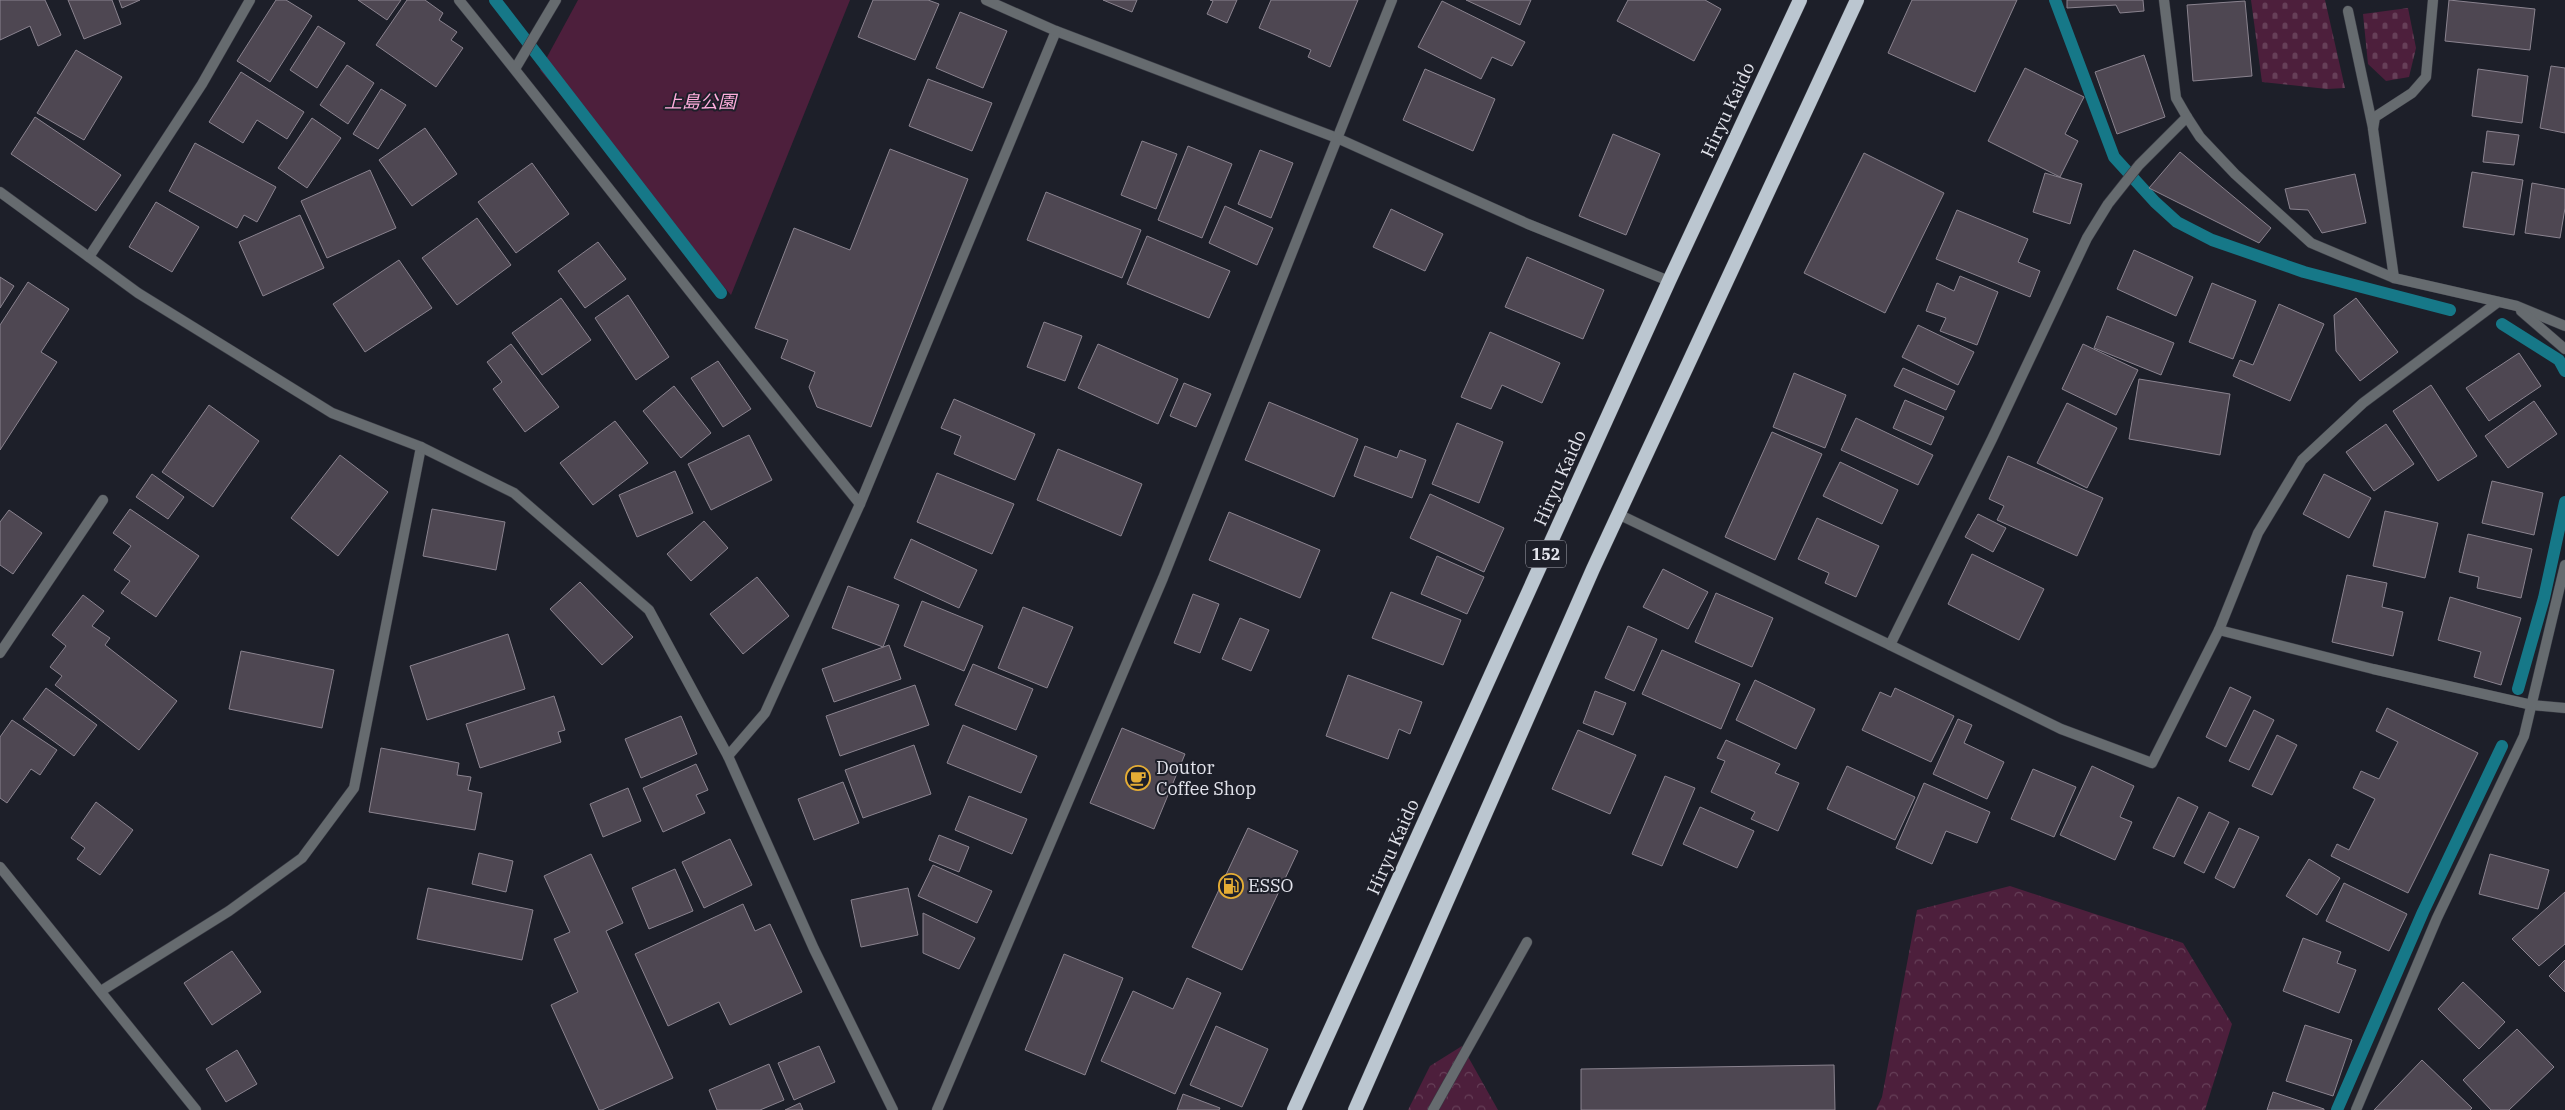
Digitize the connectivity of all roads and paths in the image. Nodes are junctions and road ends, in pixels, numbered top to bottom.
1 (250, 0) edge
2 (459, 0) edge
3 (556, 0) edge
4 (986, 0) edge
5 (1392, 0) edge
6 (1800, 0) edge
7 (1857, 0) edge
8 (2164, 0) edge
9 (2433, 0) edge
10 (2348, 11) dead end
11 (1056, 31) junction
12 (515, 69) junction
13 (2187, 117) junction
14 (2373, 129) junction
15 (1337, 138) junction
16 (0, 192) edge
17 (89, 257) junction
18 (2394, 278) junction
19 (1669, 281) junction
20 (2498, 302) junction
21 (2517, 306) junction
22 (2565, 326) edge
23 (2565, 348) edge
24 (421, 447) junction
25 (103, 500) dead end
26 (860, 504) junction
27 (1618, 514) junction
28 (2565, 565) edge
29 (2218, 630) junction
30 (1890, 644) junction
31 (0, 653) edge
32 (2532, 705) junction
33 (2565, 708) edge
34 (728, 756) junction
35 (0, 867) edge
36 (1527, 942) dead end
37 (101, 991) junction
38 (196, 1110) edge
39 (893, 1110) edge
40 (937, 1110) edge
41 (1294, 1110) edge
42 (1355, 1110) edge
43 (1433, 1110) edge
44 (2356, 1110) edge

1 - 17 street
2 - 12 street
3 - 12 street
4 - 11 street
5 - 15 street
6 - 19 highway, Hiryu Kaido / 152
7 - 27 highway, 152
8 - 13 street
9 - 14 street
10 - 14 street
11 - 15 street
11 - 26 street
12 - 26 street
13 - 18 street
13 - 30 street
14 - 18 street
15 - 19 street
15 - 40 street
16 - 17 street
17 - 24 street
18 - 20 street
19 - 41 highway, Hiryu Kaido / 152
20 - 21 street
20 - 29 street
21 - 22 street
21 - 23 street
24 - 34 street
24 - 37 street
25 - 31 street
26 - 34 street
27 - 30 street
27 - 42 highway, 152
28 - 32 street
29 - 30 street
29 - 32 street
32 - 33 street
32 - 44 street
34 - 39 street
35 - 37 street
36 - 43 street
37 - 38 street

